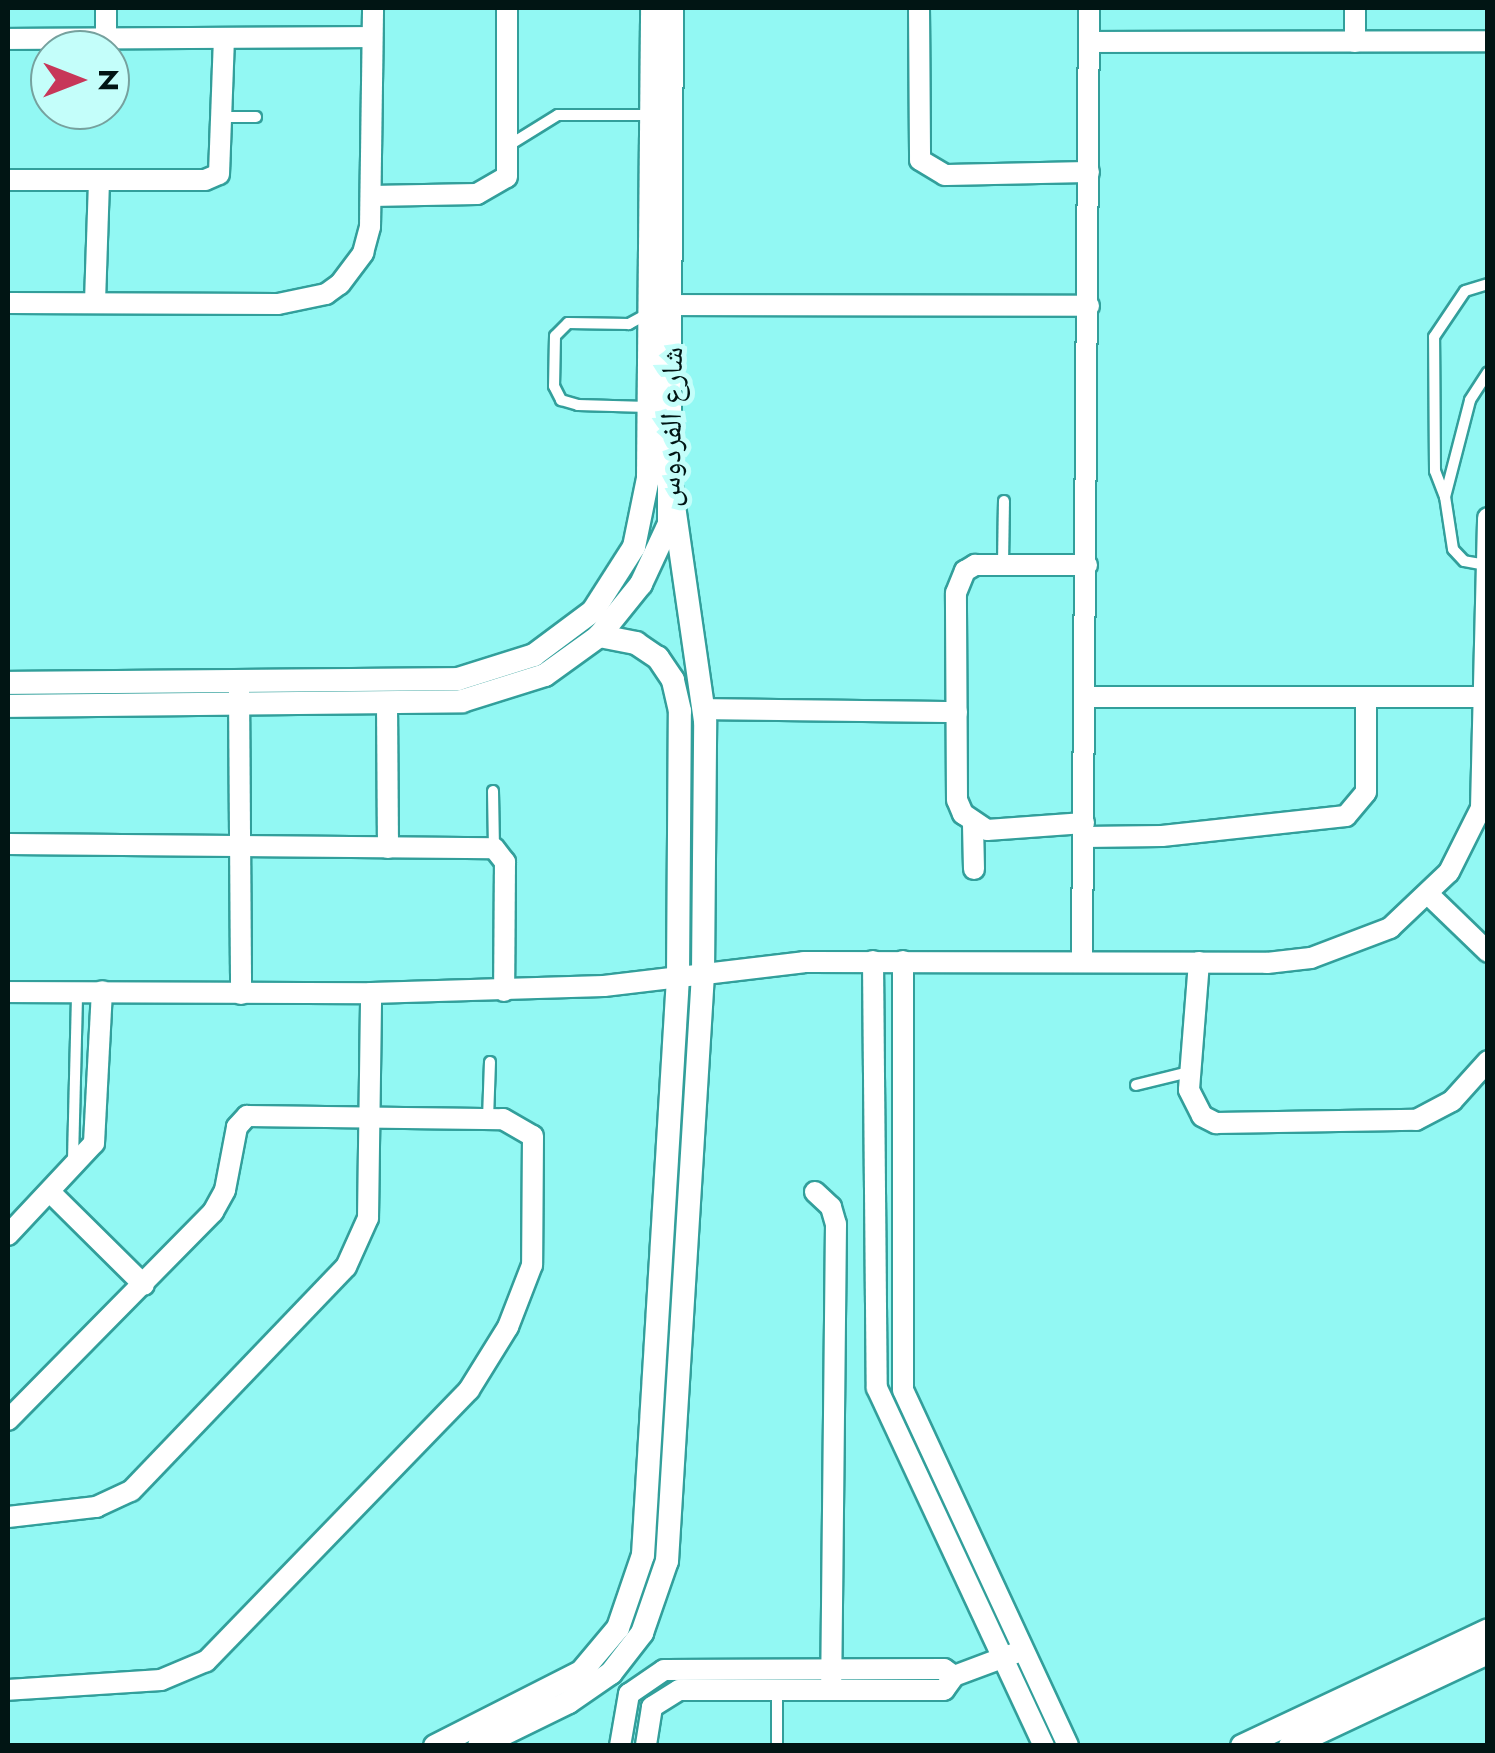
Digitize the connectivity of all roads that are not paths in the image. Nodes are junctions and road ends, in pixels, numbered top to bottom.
1 (372, 8) edge
2 (507, 8) edge
3 (652, 8) edge
4 (672, 8) edge
5 (919, 8) edge
6 (1089, 8) edge
7 (1355, 8) edge
8 (372, 37) junction
9 (224, 38) junction
10 (130, 39) edge
11 (1488, 41) edge
12 (1089, 42) junction
13 (1356, 42) junction
14 (652, 114) junction
15 (223, 117) junction
16 (256, 118) dead end
17 (512, 144) junction
18 (1089, 172) junction
19 (8, 180) edge
20 (99, 180) junction
21 (370, 196) junction
22 (1488, 284) edge
23 (96, 302) junction
24 (8, 303) edge
25 (662, 304) junction
26 (1089, 306) junction
27 (1488, 372) edge
28 (651, 407) junction
29 (672, 491) junction
30 (1445, 497) junction
31 (1004, 502) dead end
32 (1488, 518) edge
33 (1003, 564) junction
34 (1087, 565) junction
35 (1487, 565) edge
36 (600, 636) junction
37 (8, 683) edge
38 (239, 694) junction
39 (1086, 697) junction
40 (1366, 697) junction
41 (1484, 697) junction
42 (387, 704) junction
43 (8, 706) edge
44 (704, 709) junction
45 (957, 712) junction
46 (493, 791) dead end
47 (973, 824) junction
48 (1084, 830) junction
49 (8, 844) edge
50 (240, 847) junction
51 (388, 848) junction
52 (494, 848) junction
53 (974, 869) dead end
54 (1429, 895) junction
55 (1488, 952) edge
56 (1082, 958) junction
57 (873, 961) junction
58 (903, 961) junction
59 (1199, 962) junction
60 (703, 974) junction
61 (678, 978) junction
62 (76, 991) junction
63 (102, 991) junction
64 (504, 991) junction
65 (8, 992) edge
66 (372, 993) junction
67 (240, 994) junction
68 (1488, 1061) edge
69 (490, 1062) dead end
70 (1189, 1072) junction
71 (1136, 1084) dead end
72 (370, 1117) junction
73 (488, 1119) junction
74 (72, 1170) junction
75 (50, 1192) junction
76 (815, 1192) dead end
77 (8, 1235) edge
78 (144, 1285) junction
79 (8, 1420) edge
80 (8, 1517) edge
81 (1488, 1630) edge
82 (1488, 1653) edge
83 (1013, 1654) junction
84 (831, 1680) junction
85 (776, 1689) junction
86 (8, 1690) edge
87 (434, 1746) edge
88 (478, 1746) edge
89 (620, 1746) edge
90 (646, 1746) edge
91 (776, 1746) edge
92 (1044, 1746) edge
93 (1068, 1746) edge
94 (1242, 1746) edge
95 (1290, 1746) edge

1 - 8 street
2 - 17 street
3 - 14 street, شارع الفردوس
4 - 25 street, شارع الفردوس
5 - 18 street
6 - 12 street
7 - 13 street
8 - 9 street
8 - 21 street
9 - 10 street
9 - 15 street
11 - 13 street
12 - 13 street
12 - 18 street
14 - 17 lane
14 - 25 street, شارع الفردوس
15 - 16 lane
15 - 20 street
17 - 21 street
18 - 26 street
19 - 20 street
20 - 23 street
21 - 23 street
22 - 30 lane
23 - 24 street
25 - 26 street
25 - 28 street, شارع الفردوس
25 - 28 lane
25 - 29 street, شارع الفردوس
26 - 34 street
27 - 30 lane
28 - 38 street, شارع الفردوس
29 - 36 street, شارع الفردوس
29 - 44 street
30 - 35 lane
31 - 33 lane
32 - 35 street
33 - 34 street
33 - 45 street
34 - 39 street
35 - 41 street
36 - 42 street, شارع الفردوس
36 - 61 street
37 - 38 street, شارع الفردوس
38 - 42 street, شارع الفردوس
38 - 43 street, شارع الفردوس
38 - 50 street
39 - 40 street
39 - 48 street
40 - 41 street
40 - 48 street
41 - 54 street
42 - 51 street
44 - 45 street
44 - 60 street
45 - 47 street
46 - 52 lane
47 - 48 street
47 - 53 street
48 - 56 street
49 - 50 street
50 - 51 street
50 - 67 street
51 - 52 street
52 - 64 street
54 - 55 street
54 - 59 street
56 - 58 street
56 - 59 street
57 - 58 street
57 - 60 street
57 - 83 street
58 - 83 street
59 - 70 street
60 - 61 street
60 - 88 street
61 - 64 street
61 - 87 street
62 - 63 street
62 - 65 street
62 - 74 lane
63 - 67 street
63 - 74 street
64 - 66 street
66 - 67 street
66 - 72 street
68 - 70 street
69 - 73 lane
70 - 71 lane
72 - 73 street
72 - 78 street
72 - 80 street
73 - 86 street
74 - 75 street
75 - 77 street
75 - 78 street
76 - 84 street
78 - 79 street
81 - 94 street
82 - 95 street
83 - 84 street
83 - 92 street
83 - 93 street
84 - 85 street
84 - 89 street
85 - 90 street
85 - 91 lane

